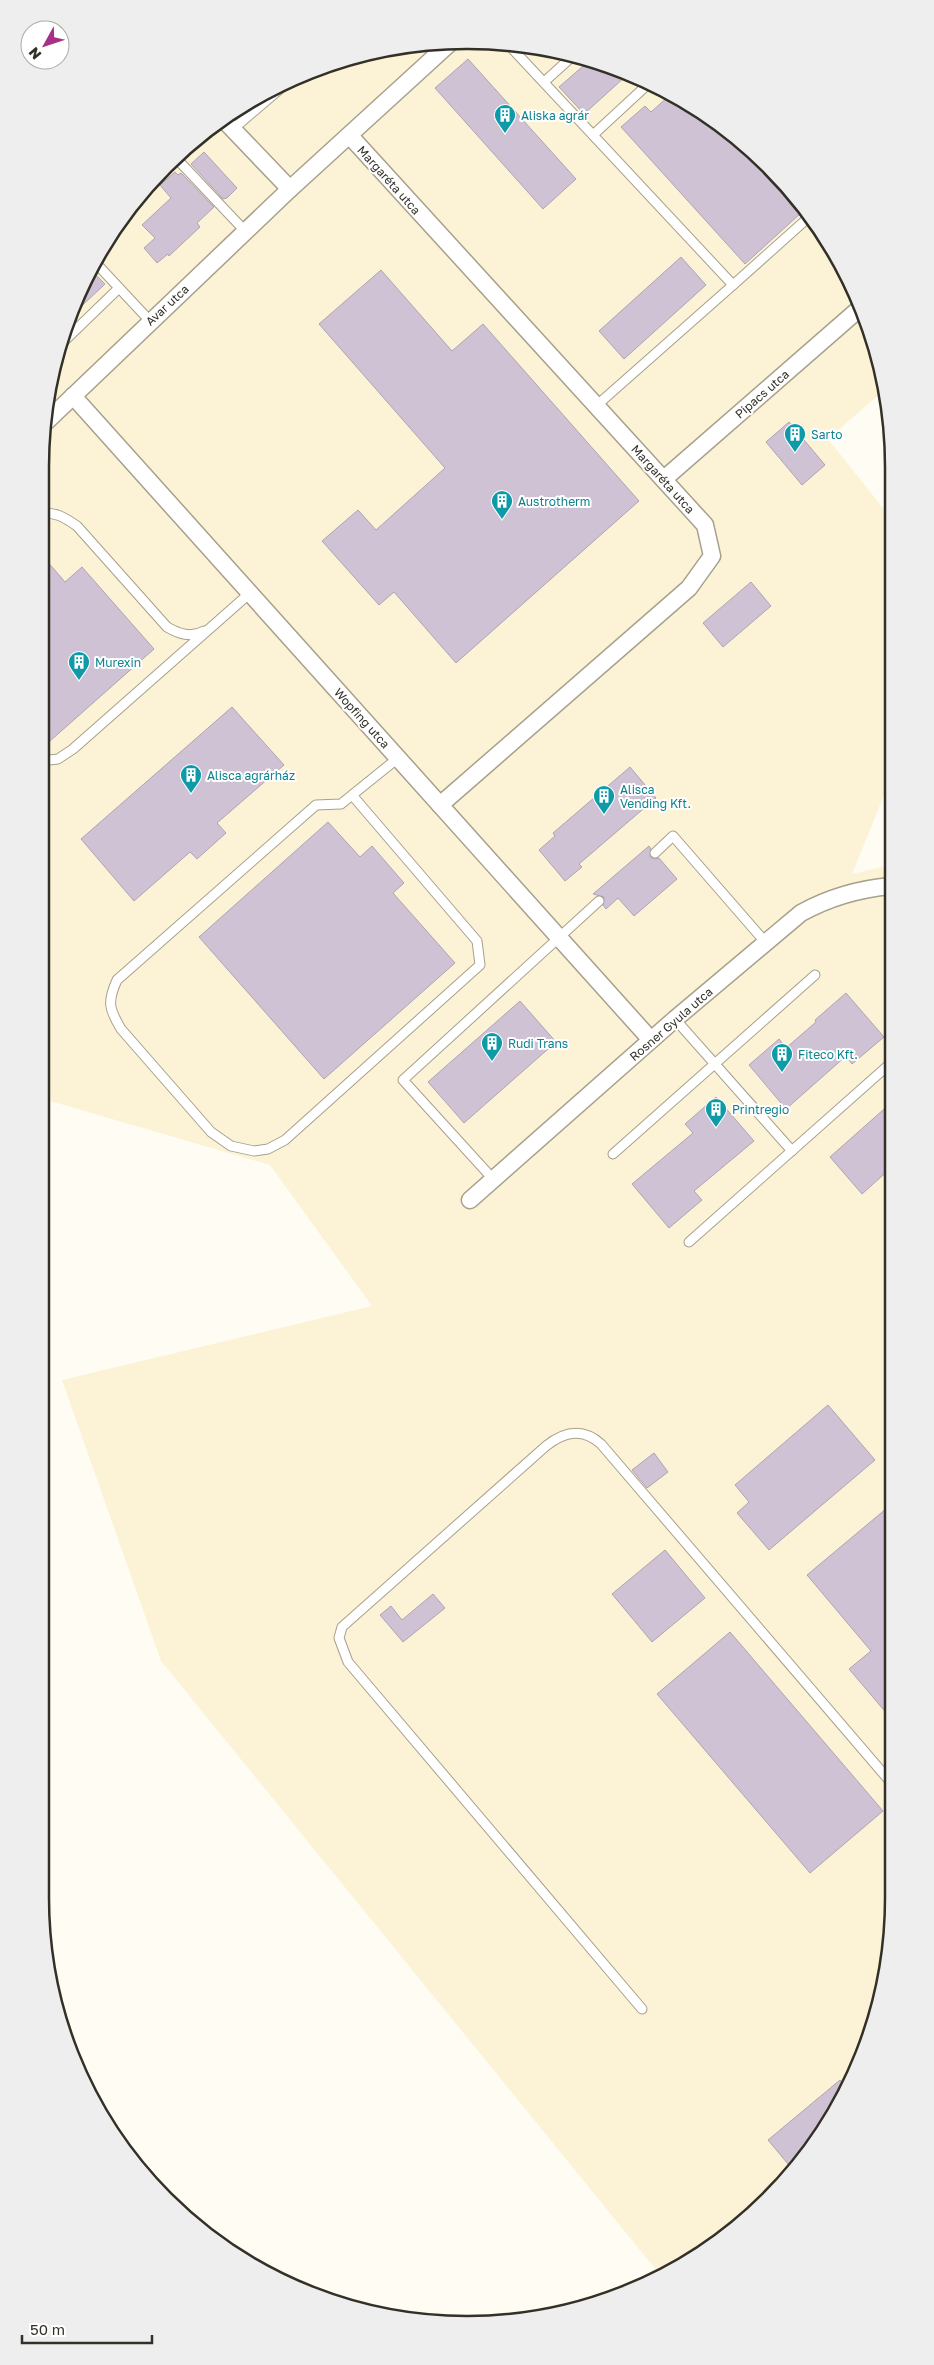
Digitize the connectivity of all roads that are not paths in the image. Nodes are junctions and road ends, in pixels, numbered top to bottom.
1 (443, 50) edge
2 (515, 52) edge
3 (567, 61) edge
4 (544, 82) junction
5 (644, 88) edge
6 (228, 124) edge
7 (593, 135) junction
8 (350, 136) junction
9 (180, 163) edge
10 (290, 189) junction
11 (805, 221) edge
12 (245, 231) junction
13 (100, 267) edge
14 (733, 285) junction
15 (119, 288) junction
16 (855, 313) edge
17 (150, 321) junction
18 (71, 334) edge
19 (73, 396) junction
20 (596, 406) junction
21 (52, 417) edge
22 (664, 480) junction
23 (49, 513) edge
24 (250, 593) junction
25 (209, 629) junction
26 (398, 758) junction
27 (49, 760) edge
28 (352, 795) junction
29 (440, 805) junction
30 (655, 853) dead end
31 (885, 887) edge
32 (600, 901) dead end
33 (560, 938) junction
34 (766, 943) junction
35 (815, 975) dead end
36 (675, 1019) junction
37 (651, 1040) junction
38 (714, 1063) junction
39 (885, 1068) edge
40 (792, 1151) junction
41 (612, 1154) dead end
42 (493, 1179) junction
43 (470, 1200) dead end
44 (688, 1242) dead end
45 (885, 1775) edge
46 (642, 2009) dead end

1 - 8 street, Avar utca
2 - 4 lane
3 - 4 lane
4 - 7 lane
5 - 7 lane
6 - 10 street
7 - 14 lane
8 - 10 street, Avar utca
8 - 20 street, Margaréta utca
9 - 12 lane
10 - 12 street, Avar utca
11 - 14 lane
12 - 17 street, Avar utca
13 - 15 lane
14 - 20 lane
15 - 17 lane
15 - 18 lane
16 - 22 street, Pipacs utca
17 - 19 street, Avar utca
19 - 21 street, Avar utca
19 - 24 street, Wopfing utca
20 - 22 street, Margaréta utca
22 - 29 street, Margaréta utca
23 - 25 lane
24 - 25 lane
24 - 26 street, Wopfing utca
25 - 27 lane
26 - 28 lane
26 - 29 street, Wopfing utca
28 - 28 lane
29 - 33 street, Wopfing utca
30 - 34 lane
31 - 34 street, Rosner Gyula utca
32 - 33 lane
33 - 37 street, Wopfing utca
33 - 42 lane
34 - 36 street, Rosner Gyula utca
35 - 38 lane
36 - 37 street, Rosner Gyula utca
36 - 38 lane
37 - 42 street, Rosner Gyula utca
38 - 40 lane
38 - 41 lane
39 - 40 lane
40 - 44 lane
42 - 43 street, Rosner Gyula utca
45 - 46 lane

